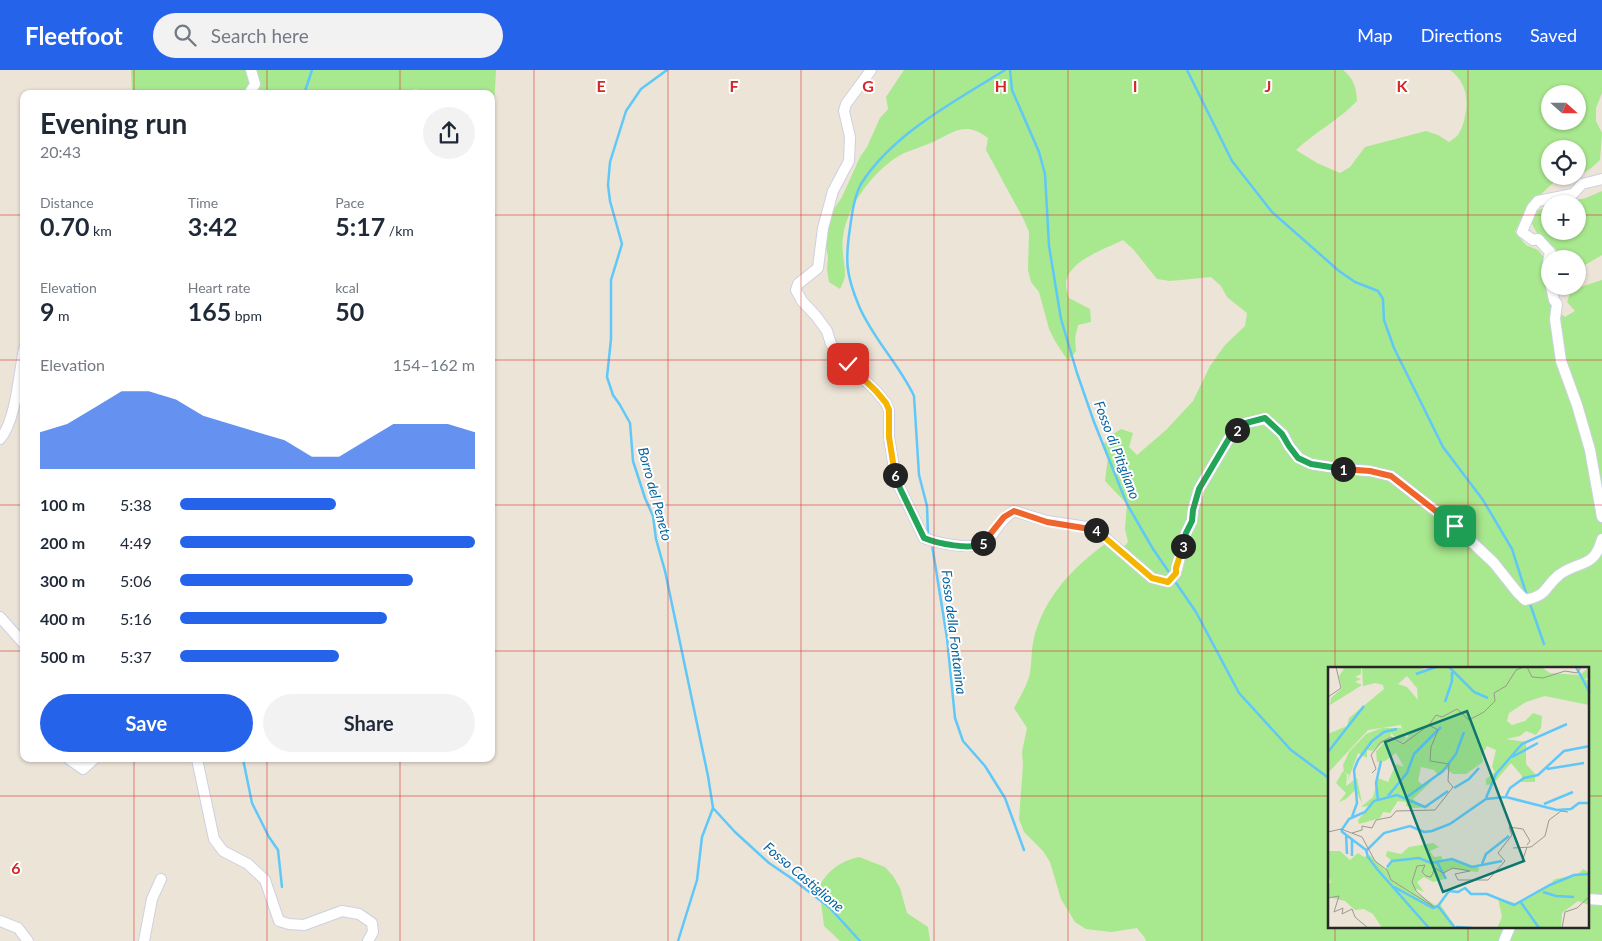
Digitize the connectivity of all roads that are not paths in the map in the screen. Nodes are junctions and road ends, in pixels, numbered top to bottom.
1 (251, 70) edge
2 (871, 70) edge
3 (251, 90) edge
4 (1602, 179) edge
5 (1548, 250) edge
6 (1553, 295) edge
7 (20, 371) edge
8 (0, 439) edge
9 (1602, 517) edge
10 (1602, 539) edge
11 (0, 617) edge
12 (20, 640) edge
13 (73, 762) edge
14 (91, 762) edge
15 (198, 762) edge
16 (161, 879) dead end
17 (0, 921) edge
18 (1510, 928) edge
19 (28, 941) edge
20 (144, 941) edge
21 (368, 941) edge
22 (1504, 941) edge

1 - 3 street
2 - 10 street
4 - 5 street
6 - 9 street
7 - 8 street
11 - 12 street
13 - 14 street
15 - 21 street
16 - 20 street
17 - 19 street
18 - 22 street

